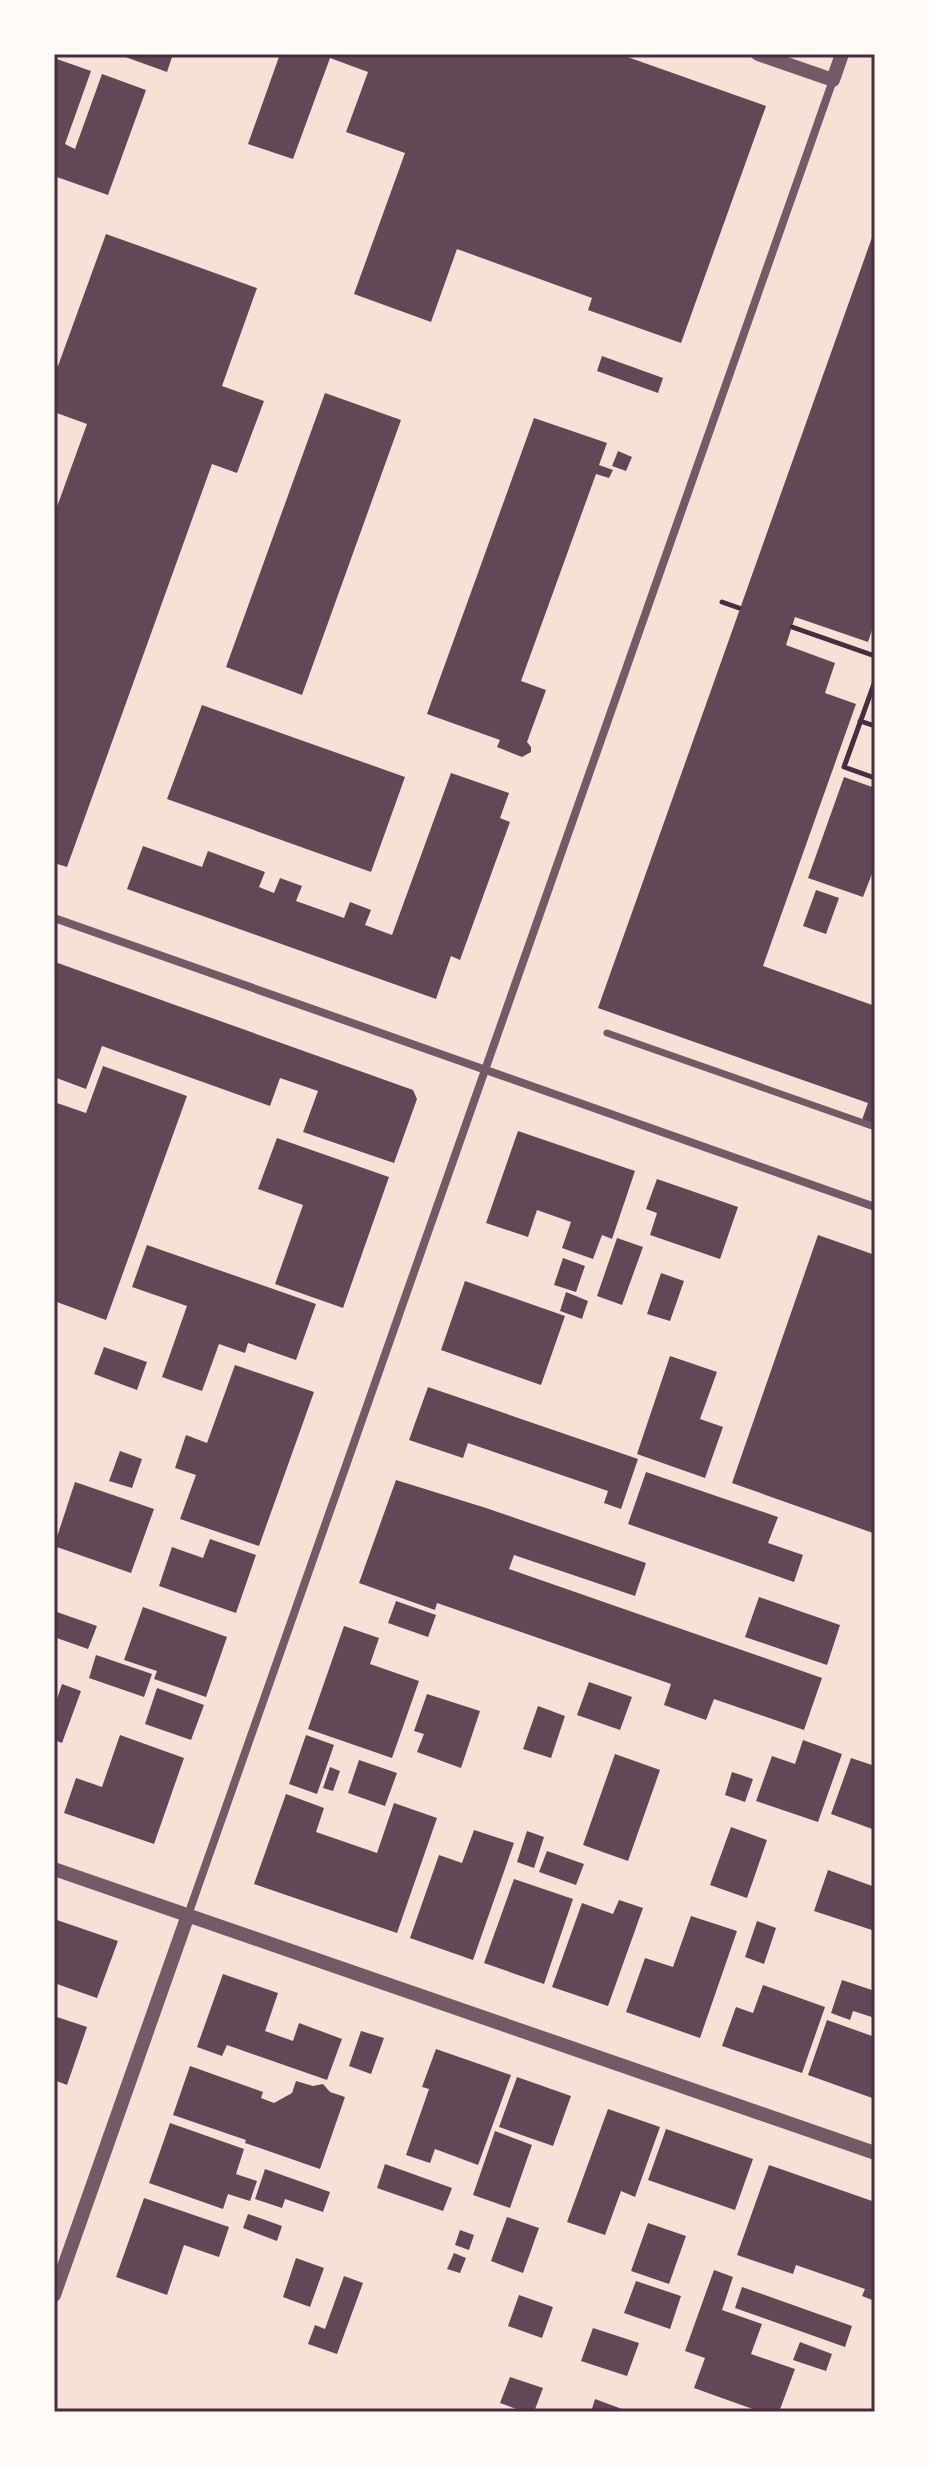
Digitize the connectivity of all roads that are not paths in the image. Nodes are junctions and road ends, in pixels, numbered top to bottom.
1 (758, 54) edge
2 (842, 54) edge
3 (833, 80) junction
4 (54, 918) edge
5 (607, 1033) dead end
6 (485, 1070) junction
7 (875, 1127) edge
8 (875, 1207) edge
9 (54, 1869) edge
10 (188, 1915) junction
11 (875, 2153) edge
12 (54, 2295) edge

1 - 3 street
2 - 3 street
3 - 6 street
4 - 6 street
5 - 7 street
6 - 8 street
6 - 10 street
9 - 10 street
10 - 11 street
10 - 12 street

